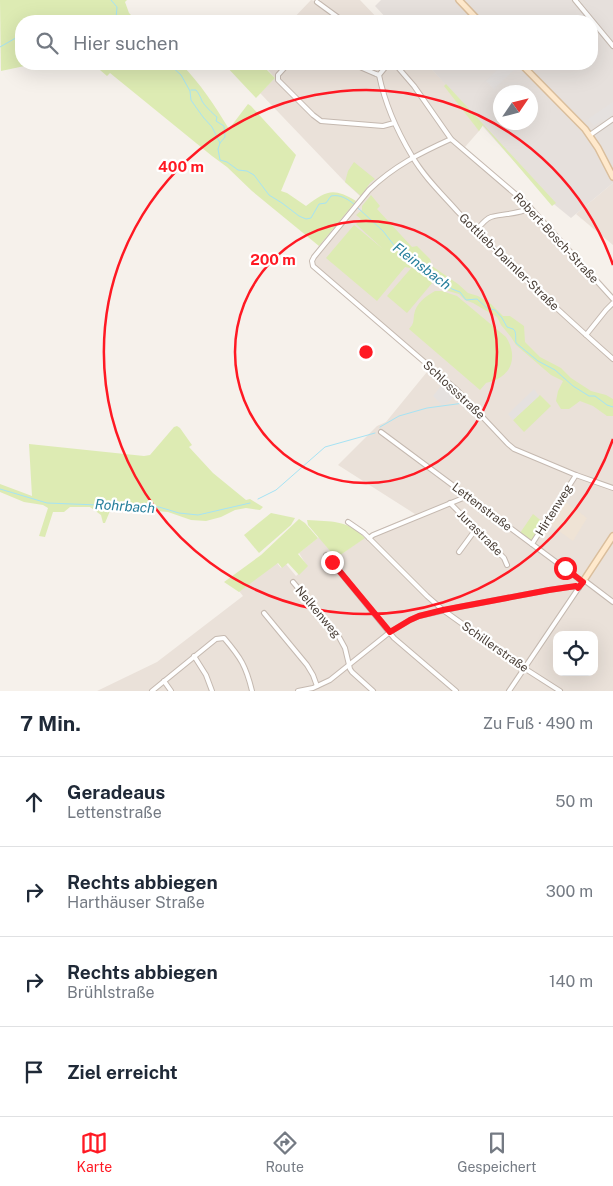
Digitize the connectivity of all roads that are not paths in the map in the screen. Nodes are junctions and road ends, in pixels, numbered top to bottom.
1 (459, 0) edge
2 (575, 0) edge
3 (317, 2) dead end
4 (335, 15) edge
5 (473, 15) edge
6 (587, 15) edge
7 (598, 28) edge
8 (613, 46) edge
9 (282, 70) edge
10 (367, 70) edge
11 (382, 70) edge
12 (400, 70) edge
13 (527, 70) edge
14 (379, 75) junction
15 (613, 119) edge
16 (394, 123) junction
17 (590, 135) junction
18 (451, 139) junction
19 (412, 158) junction
20 (613, 177) edge
21 (530, 208) junction
22 (476, 231) junction
23 (613, 299) edge
24 (613, 303) edge
25 (586, 335) junction
26 (613, 359) edge
27 (381, 432) dead end
28 (576, 475) junction
29 (613, 488) edge
30 (468, 496) junction
31 (450, 503) junction
32 (348, 522) dead end
33 (476, 530) junction
34 (613, 536) edge
35 (369, 538) junction
36 (532, 544) junction
37 (459, 552) dead end
38 (326, 555) dead end
39 (507, 565) dead end
40 (584, 581) junction
41 (293, 582) dead end
42 (578, 588) junction
43 (613, 602) edge
44 (443, 610) junction
45 (264, 614) dead end
46 (390, 632) junction
47 (194, 656) junction
48 (350, 664) junction
49 (524, 668) junction
50 (164, 681) junction
51 (315, 688) edge
52 (152, 691) edge
53 (171, 691) edge
54 (212, 691) edge
55 (252, 691) edge
56 (298, 691) edge
57 (373, 691) edge
58 (456, 691) edge
59 (509, 691) edge
60 (560, 691) edge

1 - 5 street
2 - 6 street
3 - 4 street
7 - 8 street
9 - 16 street
10 - 14 street
11 - 14 street
12 - 18 street, Robert-Bosch-Straße
13 - 17 street
14 - 16 street, Gottlieb-Daimler-Straße
15 - 17 street
16 - 19 street, Gottlieb-Daimler-Straße
17 - 20 street
18 - 19 street
18 - 21 street, Robert-Bosch-Straße
19 - 22 street, Gottlieb-Daimler-Straße
19 - 28 street, Schlossstraße
21 - 22 street
21 - 23 street, Robert-Bosch-Straße
22 - 25 street, Gottlieb-Daimler-Straße
24 - 25 street
25 - 26 street, Gottlieb-Daimler-Straße
27 - 30 street, Lettenstraße
28 - 29 street, Schlossstraße
28 - 36 street, Hirtenweg
30 - 31 street
30 - 36 street, Lettenstraße
31 - 33 street, Jurastraße
31 - 35 street
32 - 35 street, Schillerstraße
33 - 37 street
33 - 39 street, Jurastraße
34 - 40 street
35 - 44 street, Schillerstraße
36 - 40 street, Lettenstraße
38 - 46 street
40 - 42 street
40 - 43 street, Lettenstraße
41 - 48 street, Nelkenweg
42 - 44 street
42 - 49 street
44 - 46 street
44 - 49 street, Schillerstraße
45 - 51 street
46 - 48 street
46 - 58 street
47 - 50 street
47 - 54 street
47 - 55 street
48 - 51 street
48 - 57 street, Nelkenweg
49 - 59 street
49 - 60 street, Schillerstraße
50 - 52 street
50 - 53 street
51 - 56 street

